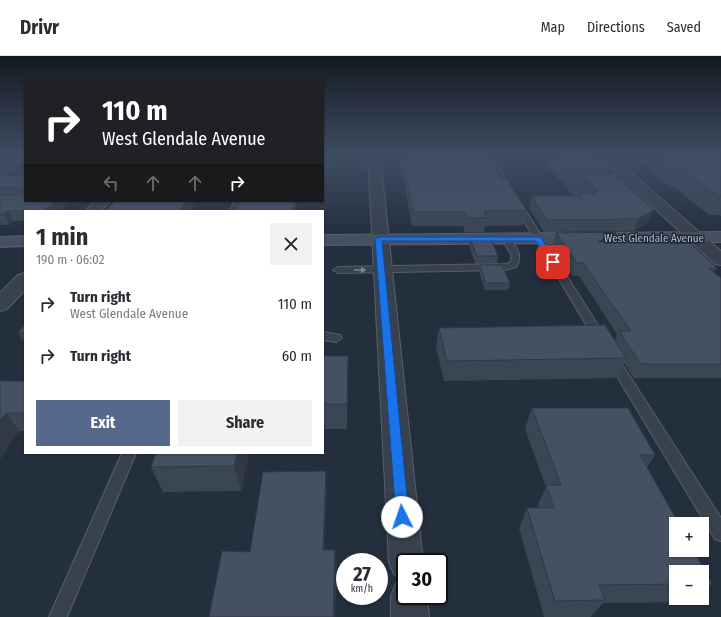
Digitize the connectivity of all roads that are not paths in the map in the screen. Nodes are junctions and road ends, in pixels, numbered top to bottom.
1 (376, 182) edge
2 (504, 182) edge
3 (570, 182) edge
4 (632, 182) edge
5 (579, 192) edge
6 (102, 202) edge
7 (94, 210) edge
8 (695, 238) junction
9 (721, 238) edge
10 (379, 239) junction
11 (506, 239) junction
12 (539, 239) junction
13 (324, 240) edge
14 (24, 241) edge
15 (0, 242) edge
16 (721, 260) edge
17 (338, 270) dead end
18 (382, 270) junction
19 (24, 280) edge
20 (0, 305) edge
21 (324, 336) edge
22 (336, 338) dead end
23 (129, 454) edge
24 (721, 533) edge
25 (405, 553) edge
26 (409, 605) edge
27 (58, 617) edge
28 (410, 617) edge

1 - 10 street
2 - 12 lane
3 - 5 lane
4 - 8 street
6 - 7 street
8 - 9 main road, West Glendale Avenue
8 - 12 main road, West Glendale Avenue
8 - 16 street
10 - 11 main road, West Glendale Avenue
10 - 13 main road, West Glendale Avenue
10 - 18 street
11 - 12 main road, West Glendale Avenue
11 - 18 lane
12 - 24 lane
14 - 15 main road
17 -> 18 lane
18 - 25 street
19 - 20 street
21 - 22 lane
23 - 27 lane
26 - 28 street

